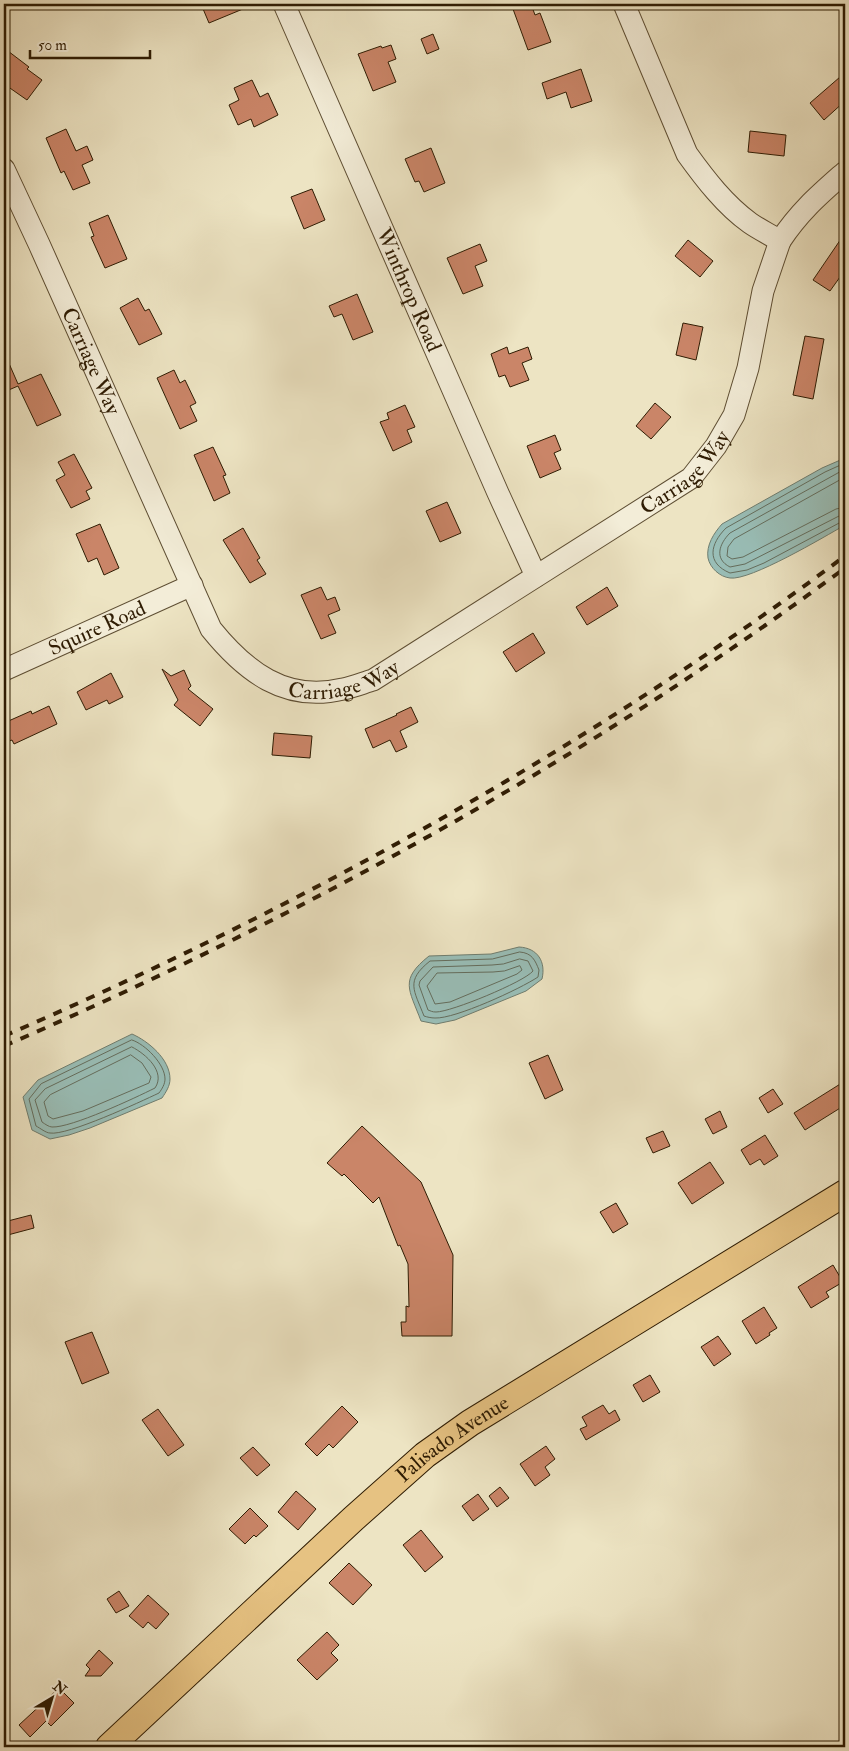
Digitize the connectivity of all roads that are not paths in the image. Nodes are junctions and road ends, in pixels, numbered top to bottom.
1 (284, 4) edge
2 (624, 4) edge
3 (4, 169) edge
4 (845, 172) edge
5 (780, 241) junction
6 (536, 576) junction
7 (192, 585) junction
8 (4, 670) edge
9 (845, 1193) edge
10 (109, 1747) edge

1 - 6 street, Winthrop Road
2 - 5 street
3 - 7 street, Carriage Way
4 - 5 street, Carriage Way
5 - 6 street, Carriage Way
6 - 7 street, Carriage Way
7 - 8 street, Squire Road
9 - 10 main road, Palisado Avenue

